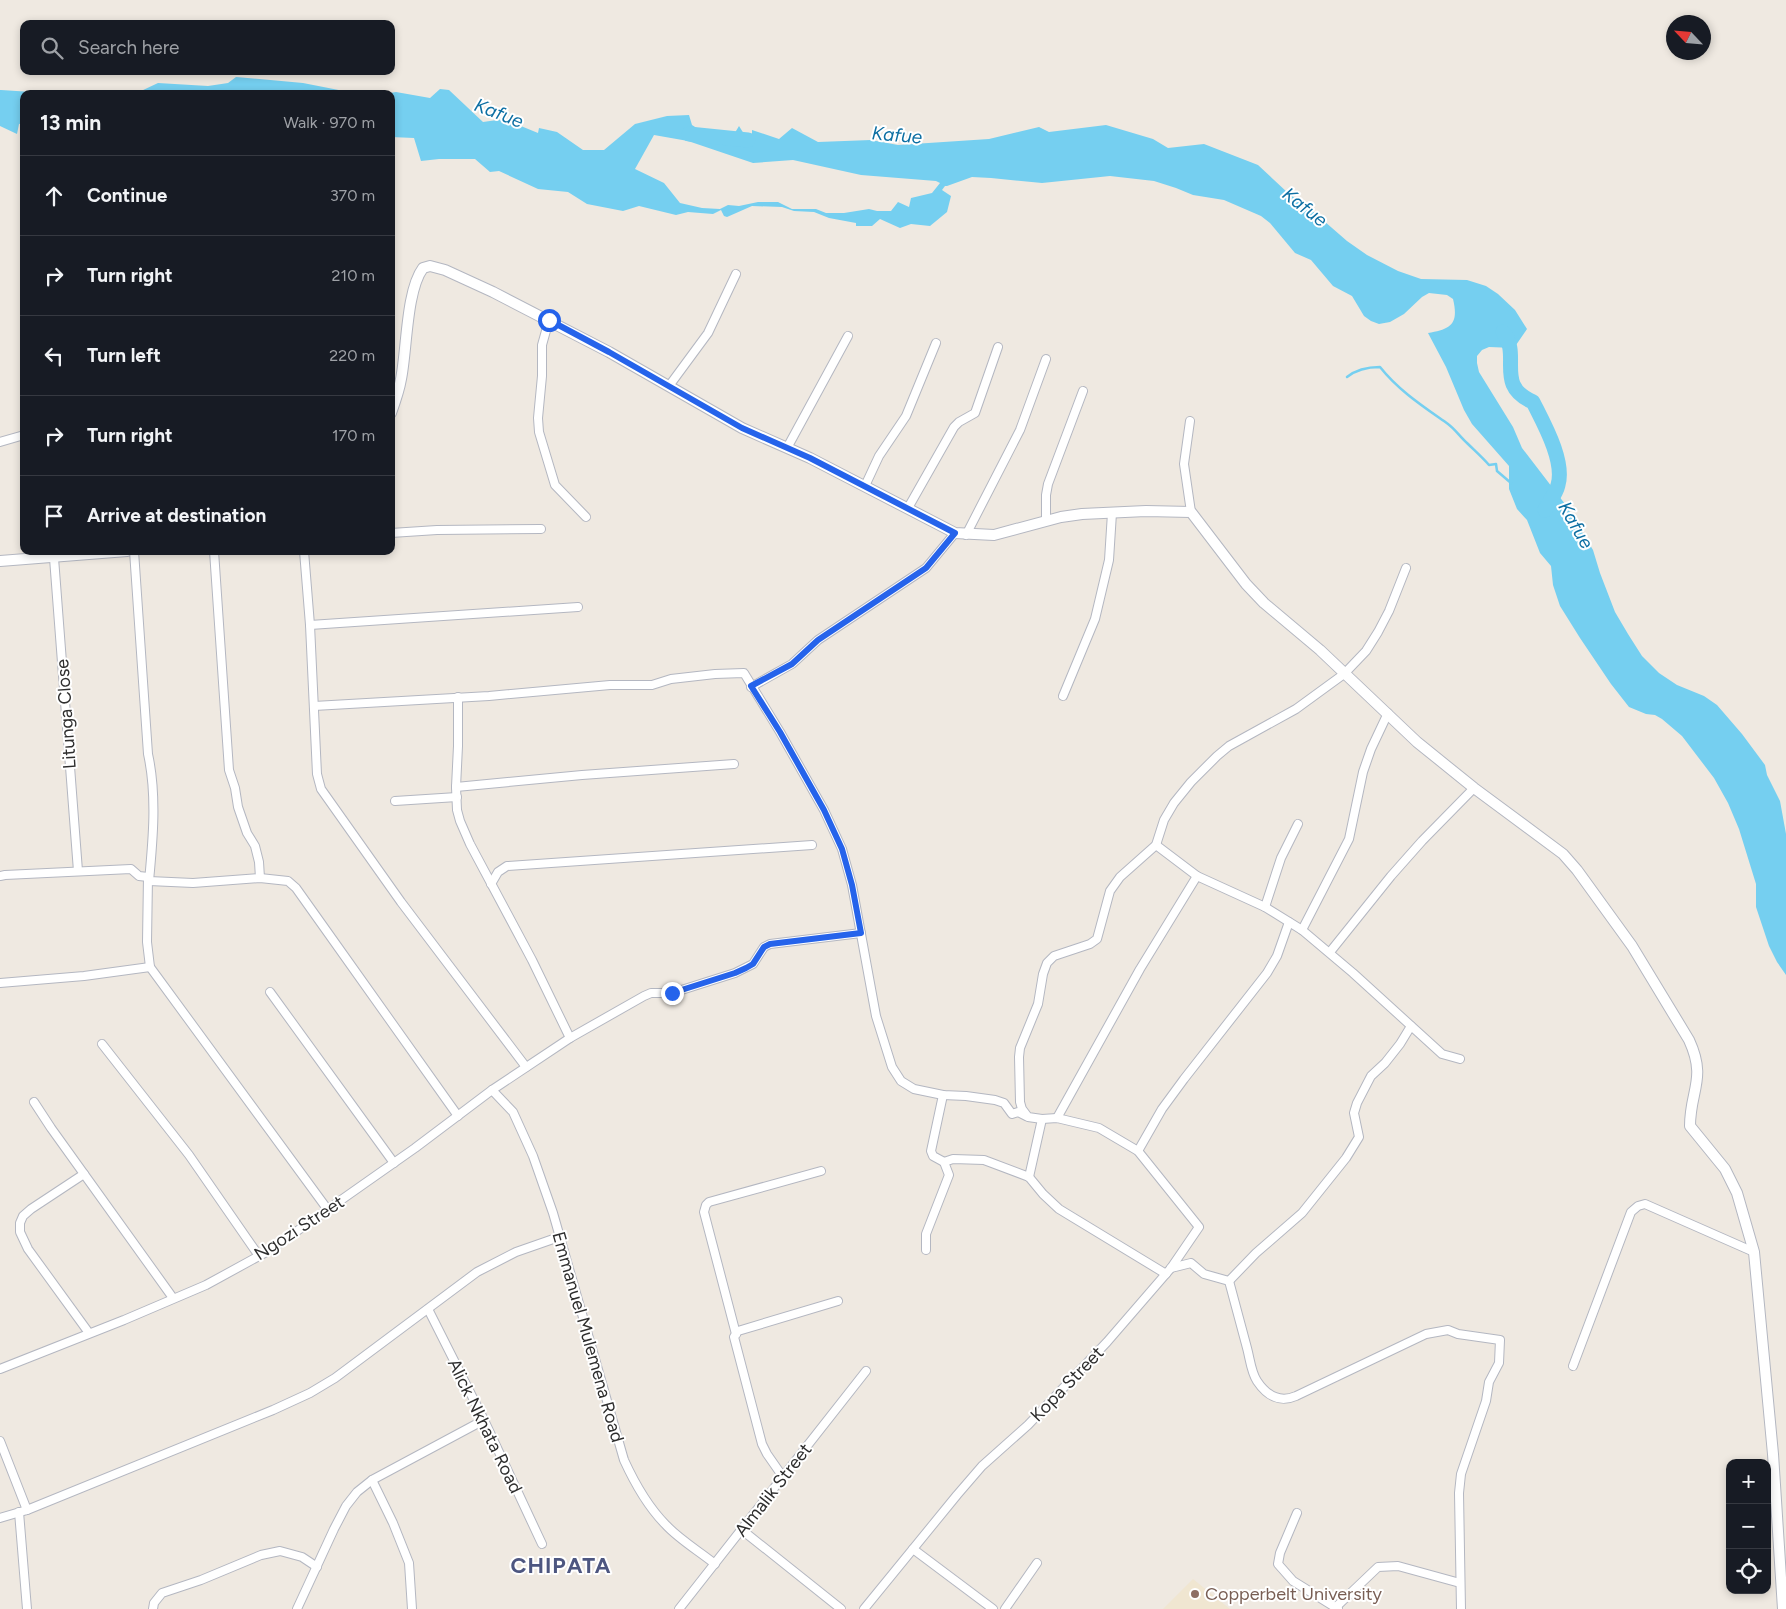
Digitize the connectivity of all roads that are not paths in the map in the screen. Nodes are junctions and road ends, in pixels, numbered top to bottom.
1 (736, 274) dead end
2 (549, 320) junction
3 (848, 336) dead end
4 (936, 343) dead end
5 (998, 347) dead end
6 (1046, 359) dead end
7 (670, 386) junction
8 (1083, 391) dead end
9 (395, 400) edge
10 (1190, 421) dead end
11 (20, 436) edge
12 (0, 442) edge
13 (787, 448) junction
14 (865, 486) junction
15 (908, 508) junction
16 (1191, 512) junction
17 (1112, 513) junction
18 (586, 518) dead end
19 (1046, 521) junction
20 (542, 530) dead end
21 (395, 533) edge
22 (955, 533) junction
23 (966, 535) junction
24 (40, 555) edge
25 (85, 555) edge
26 (134, 555) edge
27 (214, 555) edge
28 (304, 555) edge
29 (54, 558) junction
30 (0, 561) edge
31 (1406, 568) dead end
32 (578, 607) dead end
33 (310, 625) junction
34 (1344, 674) junction
35 (751, 686) junction
36 (1063, 696) dead end
37 (458, 697) junction
38 (314, 706) junction
39 (1388, 714) junction
40 (734, 764) dead end
41 (456, 787) junction
42 (1474, 788) junction
43 (457, 797) junction
44 (395, 801) dead end
45 (1298, 824) dead end
46 (1156, 845) junction
47 (812, 846) dead end
48 (78, 871) junction
49 (0, 876) edge
50 (1197, 876) junction
51 (260, 878) junction
52 (148, 879) junction
53 (491, 884) junction
54 (1265, 907) junction
55 (1289, 922) junction
56 (1302, 930) junction
57 (861, 933) junction
58 (1330, 952) junction
59 (150, 967) junction
60 (0, 983) edge
61 (270, 992) dead end
62 (1411, 1026) junction
63 (570, 1038) junction
64 (102, 1044) dead end
65 (1460, 1058) dead end
66 (526, 1067) junction
67 (492, 1090) junction
68 (944, 1095) junction
69 (34, 1102) dead end
70 (458, 1116) junction
71 (1028, 1117) junction
72 (1057, 1118) junction
73 (1042, 1119) junction
74 (1138, 1151) junction
75 (944, 1162) junction
76 (394, 1163) junction
77 (821, 1171) dead end
78 (84, 1174) junction
79 (1029, 1177) junction
80 (328, 1210) junction
81 (559, 1237) junction
82 (926, 1250) dead end
83 (1754, 1252) junction
84 (259, 1256) junction
85 (1168, 1271) junction
86 (1230, 1281) junction
87 (173, 1298) junction
88 (838, 1301) dead end
89 (428, 1309) junction
90 (89, 1333) junction
91 (736, 1334) junction
92 (1573, 1366) dead end
93 (0, 1368) edge
94 (866, 1370) dead end
95 (484, 1420) junction
96 (0, 1442) edge
97 (783, 1476) junction
98 (372, 1480) junction
99 (23, 1511) junction
100 (1296, 1513) dead end
101 (0, 1518) edge
102 (742, 1530) junction
103 (1782, 1541) edge
104 (542, 1544) dead end
105 (913, 1549) junction
106 (1037, 1563) dead end
107 (715, 1564) junction
108 (317, 1567) junction
109 (1460, 1583) junction
110 (1337, 1608) edge
111 (27, 1609) edge
112 (153, 1609) edge
113 (297, 1609) edge
114 (412, 1609) edge
115 (679, 1609) edge
116 (841, 1609) edge
117 (864, 1609) edge
118 (993, 1609) edge
119 (1005, 1609) edge
120 (1462, 1609) edge
121 (1783, 1609) edge

1 - 7 street
2 - 7 street
2 - 9 street
2 - 18 street
3 - 13 street
4 - 14 street
5 - 15 street
6 - 23 street
7 - 13 street
8 - 19 street
10 - 16 street
11 - 12 street
13 - 14 street
14 - 15 street
15 - 22 street
16 - 17 street
16 - 34 street
17 - 19 street
17 - 36 street
19 - 23 street
20 - 21 street
22 - 23 street
22 - 35 street
24 - 29 street
24 - 30 street
25 - 29 street
26 - 52 street
27 - 51 street
28 - 33 street
29 - 48 street, Litunga Close
31 - 34 street
32 - 33 street
33 - 38 street
34 - 39 street
34 - 46 street
35 - 37 street
35 - 57 street
37 - 38 street
37 - 41 street
38 - 66 street
39 - 42 street
39 - 56 street
40 - 41 street
41 - 43 street
42 - 58 street
42 - 83 street
43 - 44 street
43 - 53 street
45 - 54 street
46 - 50 street
46 - 71 street
47 - 53 street
48 - 49 street
48 - 52 street
50 - 54 street
50 - 72 street
51 - 52 street
51 - 70 street
52 - 59 street
53 - 63 street
54 - 55 street
55 - 56 street
55 - 74 street
56 - 58 street
57 - 63 street, Ngozi Street
57 - 68 street
58 - 62 street
59 - 60 street
59 - 80 street
61 - 76 street
62 - 65 street
62 - 86 street
63 - 66 street, Ngozi Street
64 - 84 street
66 - 67 street, Ngozi Street
67 - 70 street, Ngozi Street
67 - 81 street, Emmanuel Mulemena Road
68 - 71 street
68 - 75 street
69 - 78 street
70 - 76 street, Ngozi Street
71 - 73 street
72 - 73 street
72 - 74 street
73 - 79 street
74 - 85 street, Kopa Street
75 - 79 street
75 - 82 street
76 - 80 street, Ngozi Street
77 - 91 street
78 - 87 street
78 - 90 street
79 - 85 street
80 - 84 street, Ngozi Street
81 - 89 street
81 - 107 street, Emmanuel Mulemena Road
83 - 92 street
83 - 103 street
84 - 87 street, Ngozi Street
85 - 86 street
85 - 105 street, Kopa Street
86 - 109 street
87 - 90 street, Ngozi Street
88 - 91 street
89 - 95 street, Alick Nkhata Road
89 - 99 street
90 - 93 street, Ngozi Street
91 - 97 street
94 - 97 street, Almalik Street
95 - 98 street
95 - 104 street, Alick Nkhata Road
96 - 99 street
97 - 102 street, Almalik Street
98 - 108 street
98 - 114 street
99 - 101 street
99 - 111 street
100 - 110 street
102 - 107 street, Almalik Street
102 - 116 street
103 - 121 street
105 - 117 street, Kopa Street
105 - 118 street
106 - 119 street
107 - 115 street, Almalik Street
108 - 112 street
108 - 113 street
109 - 110 street
109 - 120 street

